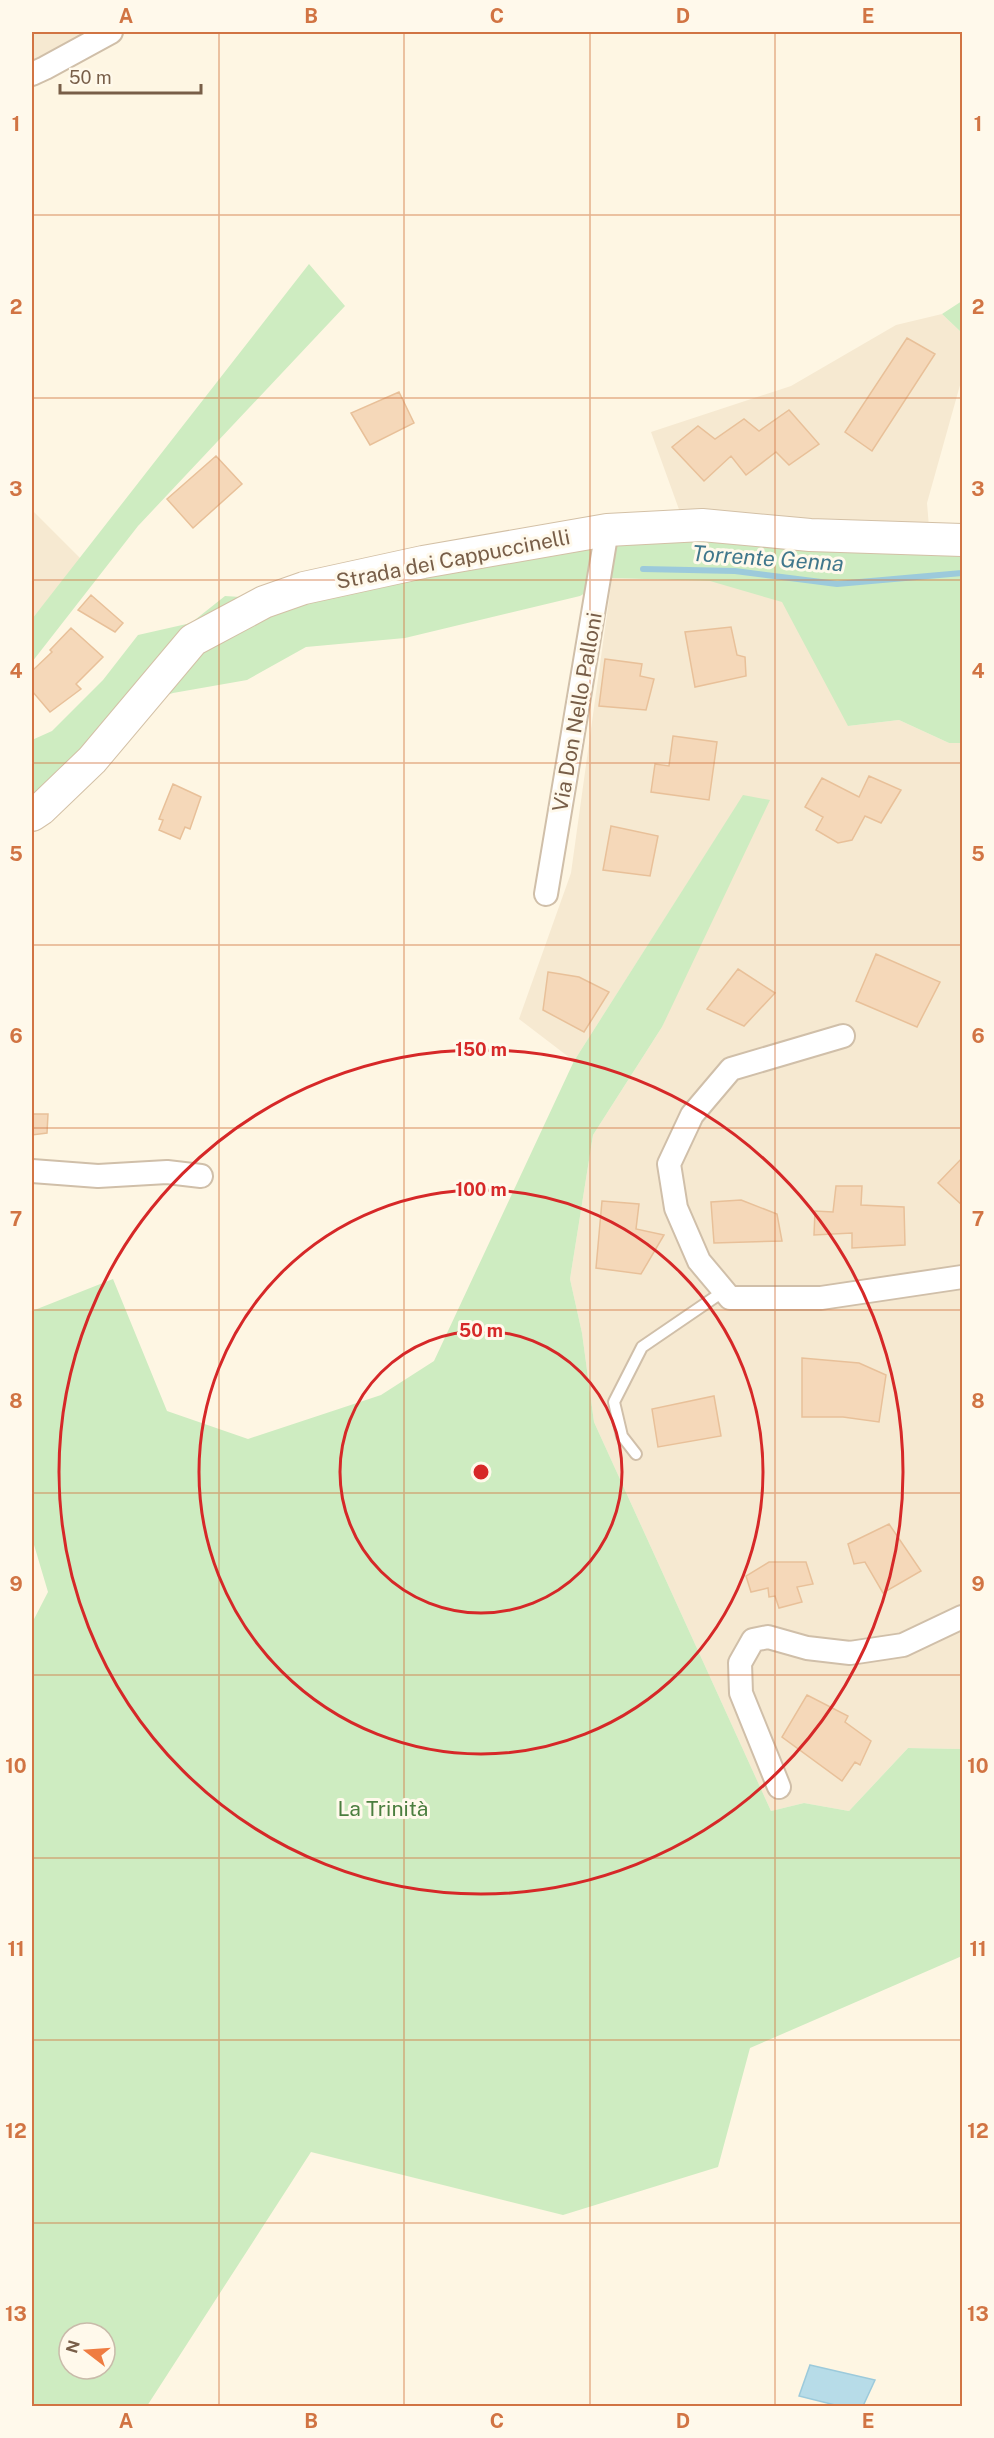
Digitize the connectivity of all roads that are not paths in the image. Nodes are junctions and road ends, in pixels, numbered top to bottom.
1 (111, 32) edge
2 (32, 74) edge
3 (608, 530) junction
4 (963, 540) edge
5 (32, 815) edge
6 (546, 894) dead end
7 (843, 1036) dead end
8 (32, 1171) edge
9 (201, 1176) dead end
10 (963, 1277) edge
11 (724, 1291) junction
12 (636, 1454) dead end
13 (963, 1617) edge
14 (779, 1787) dead end

1 - 2 street
3 - 4 street, Strada dei Cappuccinelli
3 - 5 street, Strada dei Cappuccinelli
3 - 6 street, Via Don Nello Palloni
7 - 11 street
8 - 9 street
10 - 11 street
11 - 12 lane
13 - 14 street

